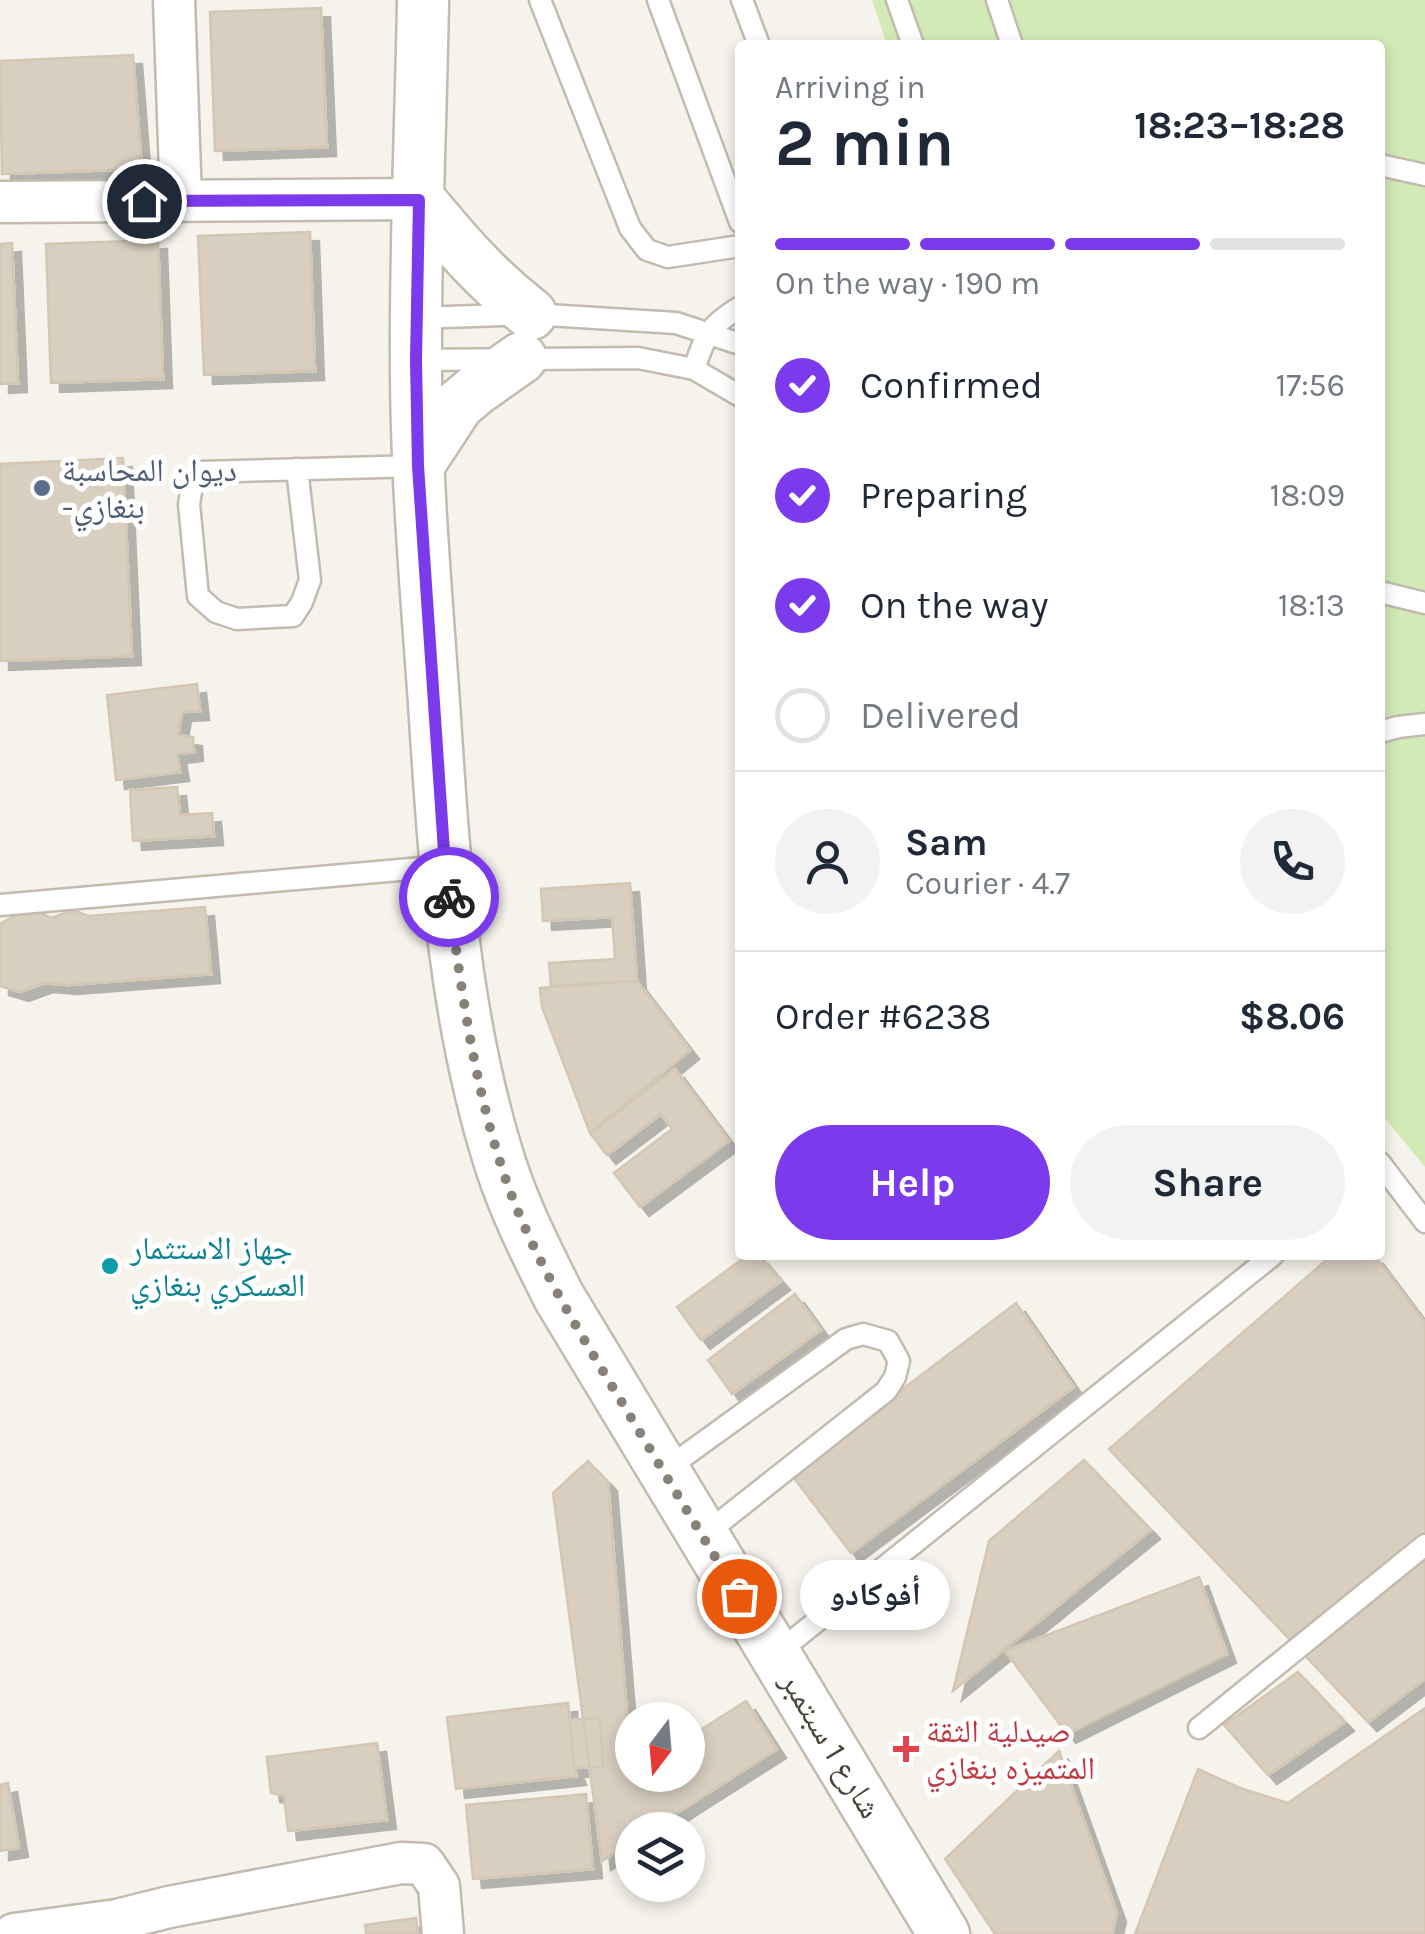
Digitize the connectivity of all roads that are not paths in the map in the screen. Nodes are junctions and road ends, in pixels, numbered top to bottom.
1 (174, 0) edge
2 (423, 0) edge
3 (540, 0) edge
4 (658, 0) edge
5 (742, 0) edge
6 (897, 0) edge
7 (997, 0) edge
8 (757, 40) edge
9 (911, 40) edge
10 (1010, 40) edge
11 (1385, 166) edge
12 (1425, 175) edge
13 (181, 200) junction
14 (419, 200) junction
15 (0, 202) edge
16 (735, 208) edge
17 (735, 247) edge
18 (735, 310) edge
19 (707, 332) junction
20 (526, 336) junction
21 (417, 339) junction
22 (735, 342) edge
23 (694, 369) junction
24 (735, 393) edge
25 (418, 466) junction
26 (297, 469) junction
27 (1385, 593) edge
28 (1425, 603) edge
29 (1425, 724) edge
30 (1385, 731) edge
31 (445, 866) junction
32 (0, 905) edge
33 (1385, 1171) edge
34 (1425, 1222) edge
35 (1267, 1260) edge
36 (664, 1472) junction
37 (702, 1537) junction
38 (1425, 1545) edge
39 (776, 1654) junction
40 (1199, 1728) dead end
41 (171, 1921) edge
42 (14, 1934) edge
43 (443, 1934) edge
44 (944, 1934) edge

1 - 13 street
2 - 14 street, شارع 1 سبتمبر
3 - 17 lane
4 - 16 lane
5 - 8 lane
6 - 9 lane
7 - 10 lane
11 - 12 lane
13 - 14 street
13 - 15 street
14 - 20 street
14 - 21 street, شارع 1 سبتمبر
18 - 19 lane
19 - 20 lane
19 - 22 lane
19 - 23 lane
20 - 21 lane
20 - 21 lane
20 - 23 lane
20 - 25 street
21 - 25 street, شارع 1 سبتمبر
23 - 24 lane
25 - 26 lane
25 - 31 street, شارع 1 سبتمبر
26 - 26 lane
27 - 28 lane
29 - 30 lane
31 - 32 lane
31 - 36 street, شارع 1 سبتمبر
33 - 34 lane
35 - 39 lane
36 - 37 street, شارع 1 سبتمبر
36 - 37 lane
37 - 39 street, شارع 1 سبتمبر
38 - 40 lane
39 - 44 street, شارع 1 سبتمبر
41 - 42 street
41 - 43 street

